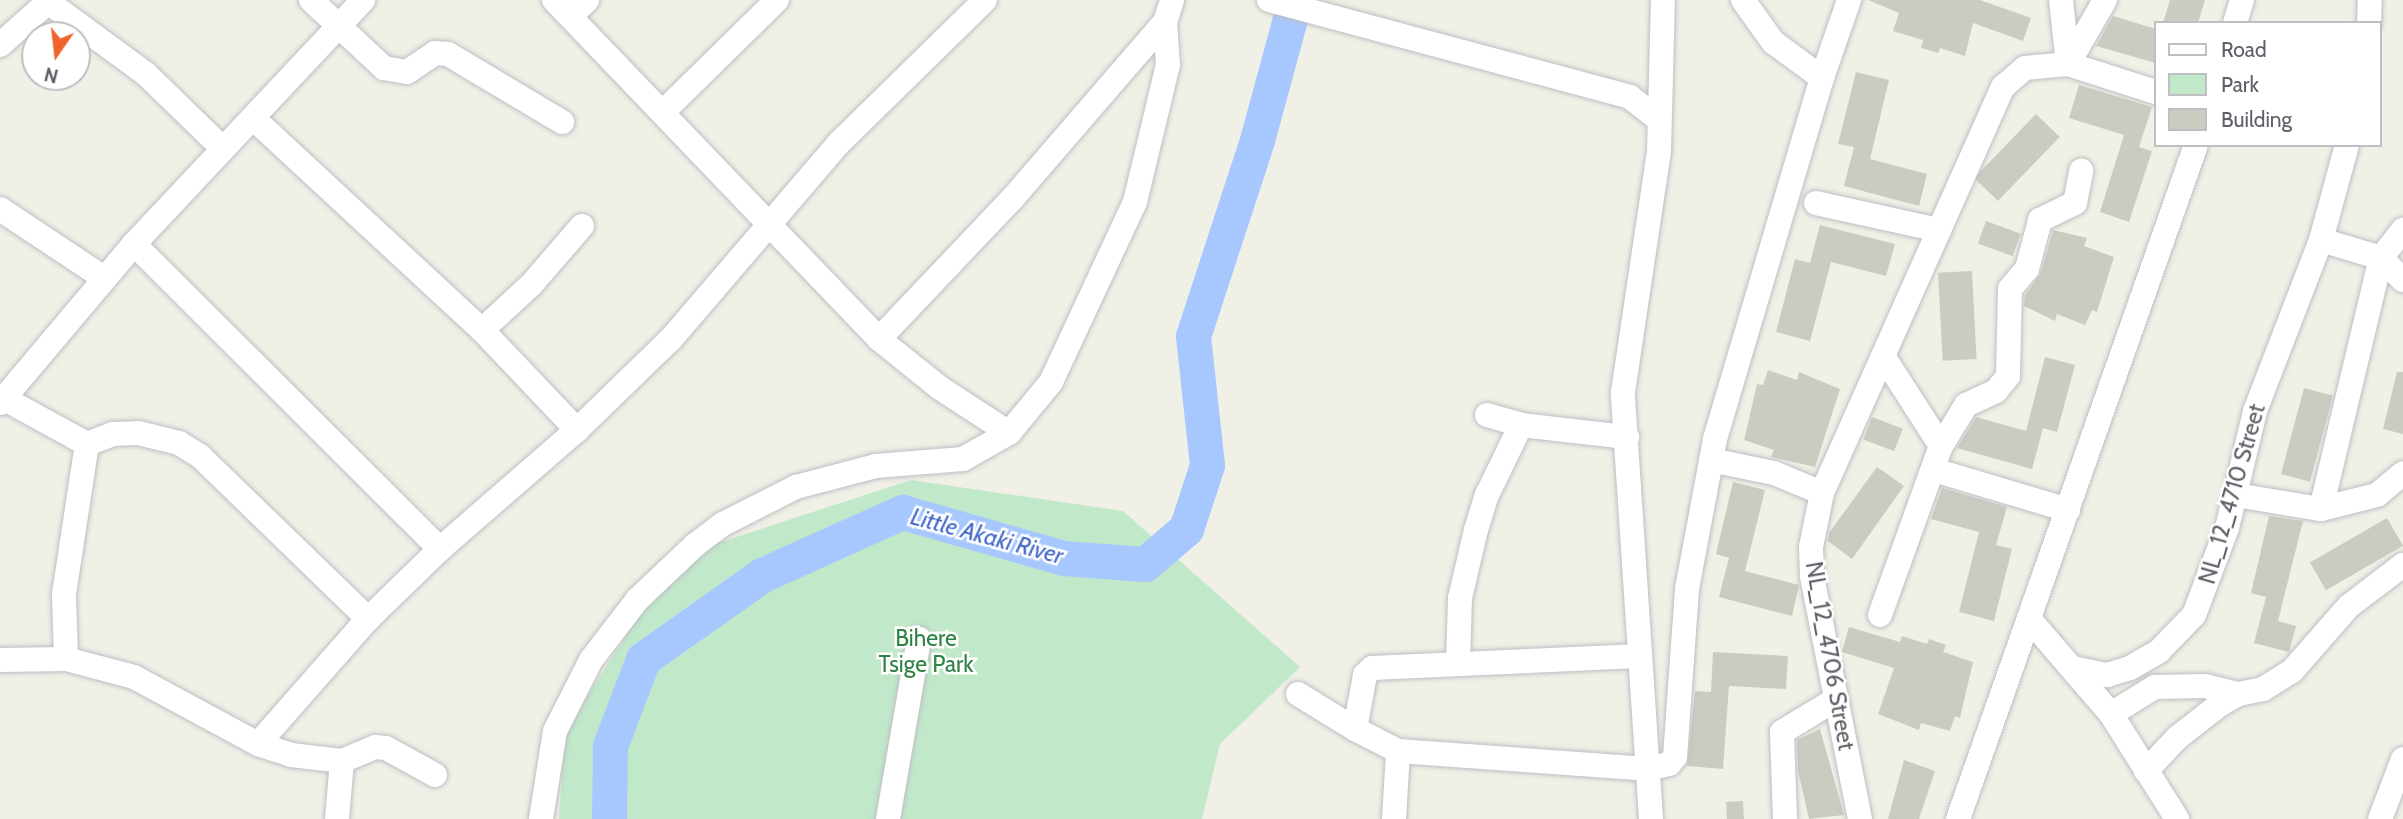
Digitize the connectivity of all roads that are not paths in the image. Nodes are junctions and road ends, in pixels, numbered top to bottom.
1 (311, 0) edge
2 (363, 0) edge
3 (777, 0) edge
4 (985, 0) edge
5 (1663, 0) edge
6 (1743, 0) edge
7 (1849, 0) edge
8 (2061, 0) edge
9 (2105, 0) edge
10 (2242, 0) edge
11 (2370, 0) edge
12 (47, 1) edge
13 (1271, 1) edge
14 (571, 5) edge
15 (1170, 6) edge
16 (2236, 21) edge
17 (2369, 21) edge
18 (338, 24) junction
19 (0, 45) edge
20 (2068, 64) junction
21 (1822, 78) junction
22 (2154, 91) edge
23 (665, 110) junction
24 (1656, 117) junction
25 (254, 119) junction
26 (562, 122) dead end
27 (2195, 147) edge
28 (2346, 147) edge
29 (222, 148) junction
30 (2081, 171) dead end
31 (1816, 203) dead end
32 (0, 209) edge
33 (770, 221) junction
34 (582, 226) dead end
35 (1939, 230) junction
36 (2403, 230) edge
37 (2321, 240) junction
38 (134, 244) junction
39 (2381, 258) junction
40 (104, 278) junction
41 (2403, 280) edge
42 (482, 330) junction
43 (880, 339) junction
44 (1883, 356) junction
45 (2, 401) edge
46 (1487, 415) dead end
47 (1521, 425) junction
48 (577, 430) junction
49 (1009, 433) junction
50 (1627, 437) junction
51 (87, 444) junction
52 (1941, 446) junction
53 (1711, 460) junction
54 (1934, 470) junction
55 (2403, 473) edge
56 (1822, 493) junction
57 (2236, 495) junction
58 (2321, 509) junction
59 (2068, 510) junction
60 (440, 549) junction
61 (2403, 565) edge
62 (1880, 615) dead end
63 (368, 619) junction
64 (2031, 621) junction
65 (919, 639) dead end
66 (1639, 656) junction
67 (0, 660) edge
68 (66, 660) junction
69 (1458, 664) junction
70 (2073, 668) junction
71 (1298, 694) dead end
72 (2238, 694) junction
73 (1836, 699) junction
74 (2111, 714) junction
75 (1355, 729) junction
76 (258, 744) junction
77 (1398, 751) junction
78 (2403, 759) edge
79 (342, 761) junction
80 (1647, 769) junction
81 (2146, 771) junction
82 (435, 775) dead end
83 (337, 819) edge
84 (541, 819) edge
85 (888, 819) edge
86 (1394, 819) edge
87 (1651, 819) edge
88 (1785, 819) edge
89 (1860, 819) edge
90 (1958, 819) edge
91 (2177, 819) edge
92 (2380, 819) edge

1 - 18 street
2 - 18 street
3 - 23 street
4 - 33 street
5 - 24 street
6 - 21 street
7 - 21 street
8 - 20 street
9 - 20 street
10 - 16 street
11 - 17 street
12 - 19 street
12 - 29 street
13 - 24 street
14 - 23 street
15 - 43 street
15 - 49 street
18 - 25 street
18 - 26 street
20 - 22 street, NL_12_4706 Street
20 - 35 street, NL_12_4706 Street
21 - 53 street
23 - 33 street
24 - 50 street
25 - 29 street
25 - 42 street
27 - 59 street
28 - 37 street, NL_12_4710 Street
29 - 38 street
30 - 52 street
31 - 35 street
32 - 40 street
33 - 43 street
33 - 48 street
34 - 42 street
35 - 44 street, NL_12_4706 Street
36 - 39 street
37 - 39 street
37 - 57 street, NL_12_4710 Street
38 - 40 street
38 - 60 street
39 - 41 street
39 - 58 street
40 - 45 street
42 - 48 street
43 - 49 street
44 - 52 street
44 - 56 street, NL_12_4706 Street
45 - 51 street
46 - 47 street
47 - 50 street
47 - 69 street
48 - 60 street
49 - 84 street
50 - 66 street
51 - 63 street
51 - 68 street
52 - 54 street
53 - 56 street
53 - 80 street
54 - 59 street
54 - 62 street
55 - 58 street
56 - 73 street, NL_12_4706 Street
57 - 58 street
57 - 70 street, NL_12_4710 Street
59 - 64 street
60 - 63 street
61 - 72 street
63 - 76 street
64 - 70 street
64 - 90 street
65 - 85 street
66 - 69 street
66 - 80 street
67 - 68 street
68 - 76 street
69 - 75 street
70 - 74 street
71 - 75 street
72 - 74 street
72 - 81 street
73 - 88 street
73 - 89 street, NL_12_4706 Street
74 - 81 street
75 - 77 street
76 - 79 street
77 - 80 street
77 - 86 street
78 - 92 street
79 - 82 street
79 - 83 street
80 - 87 street
81 - 91 street

